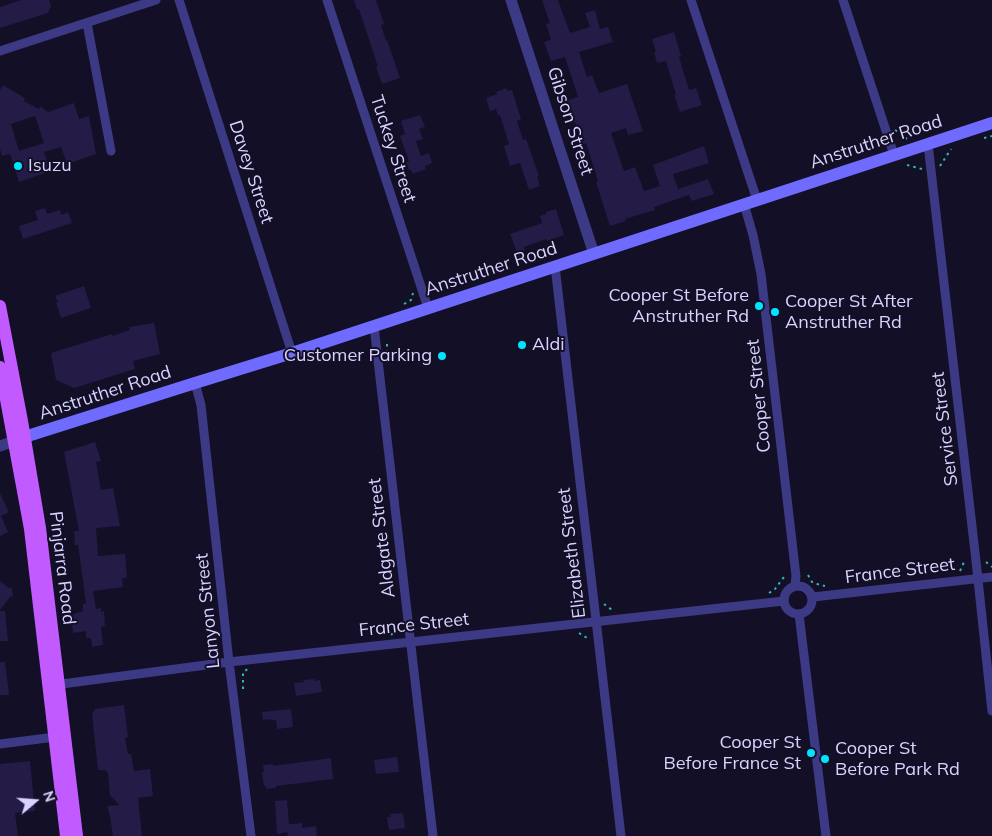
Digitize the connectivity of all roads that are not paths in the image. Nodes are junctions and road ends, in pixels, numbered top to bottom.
1 (156, 0) edge
2 (179, 0) edge
3 (328, 0) edge
4 (512, 0) edge
5 (692, 0) edge
6 (843, 0) edge
7 (87, 23) junction
8 (0, 51) edge
9 (992, 123) edge
10 (928, 144) junction
11 (111, 151) dead end
12 (894, 155) junction
13 (757, 200) junction
14 (744, 204) junction
15 (594, 254) junction
16 (555, 266) junction
17 (0, 306) edge
18 (428, 308) junction
19 (374, 326) junction
20 (292, 353) junction
21 (0, 367) edge
22 (195, 382) junction
23 (19, 439) junction
24 (0, 446) edge
25 (992, 577) edge
26 (978, 578) junction
27 (796, 585) junction
28 (813, 597) junction
29 (784, 601) junction
30 (800, 614) junction
31 (597, 622) junction
32 (410, 642) junction
33 (229, 662) junction
34 (54, 685) junction
35 (992, 711) edge
36 (55, 738) junction
37 (0, 744) edge
38 (66, 836) edge
39 (78, 836) edge
40 (251, 836) edge
41 (433, 836) edge
42 (621, 836) edge
43 (826, 836) edge

1 - 7 street
2 - 20 street, Davey Street
3 - 18 street, Tuckey Street
4 - 15 street, Gibson Street
5 - 13 street
6 - 12 street
7 - 8 street
7 - 11 street
9 - 10 main road, Anstruther Road
10 - 12 main road, Anstruther Road
10 - 26 street, Service Street
12 - 13 main road, Anstruther Road
13 - 14 main road, Anstruther Road
14 - 15 main road, Anstruther Road
14 - 27 street, Cooper Street
15 - 16 main road, Anstruther Road
16 - 18 main road, Anstruther Road
16 - 31 street, Elizabeth Street
17 - 23 main road, Pinjarra Road
18 - 19 main road, Anstruther Road
19 - 20 main road, Anstruther Road
19 - 32 street, Aldgate Street
20 - 22 main road, Anstruther Road
21 - 23 main road, Pinjarra Road
22 - 23 main road, Anstruther Road
22 - 33 street, Lanyon Street
23 - 24 street, Anstruther Road
23 - 34 main road, Pinjarra Road
25 - 26 street, France Street
26 - 28 street, France Street
26 - 35 street, Service Street
27 - 28 street
27 - 29 street
28 - 30 street
29 - 30 street
29 - 31 street, France Street
30 - 43 street
31 - 32 street, France Street
31 - 42 street, Elizabeth Street
32 - 33 street, France Street
32 - 41 street, Aldgate Street
33 - 34 street, France Street
33 - 40 street, Lanyon Street
34 - 36 main road, Pinjarra Road
34 - 39 main road, Pinjarra Road
36 - 37 street
36 - 38 main road, Pinjarra Road

